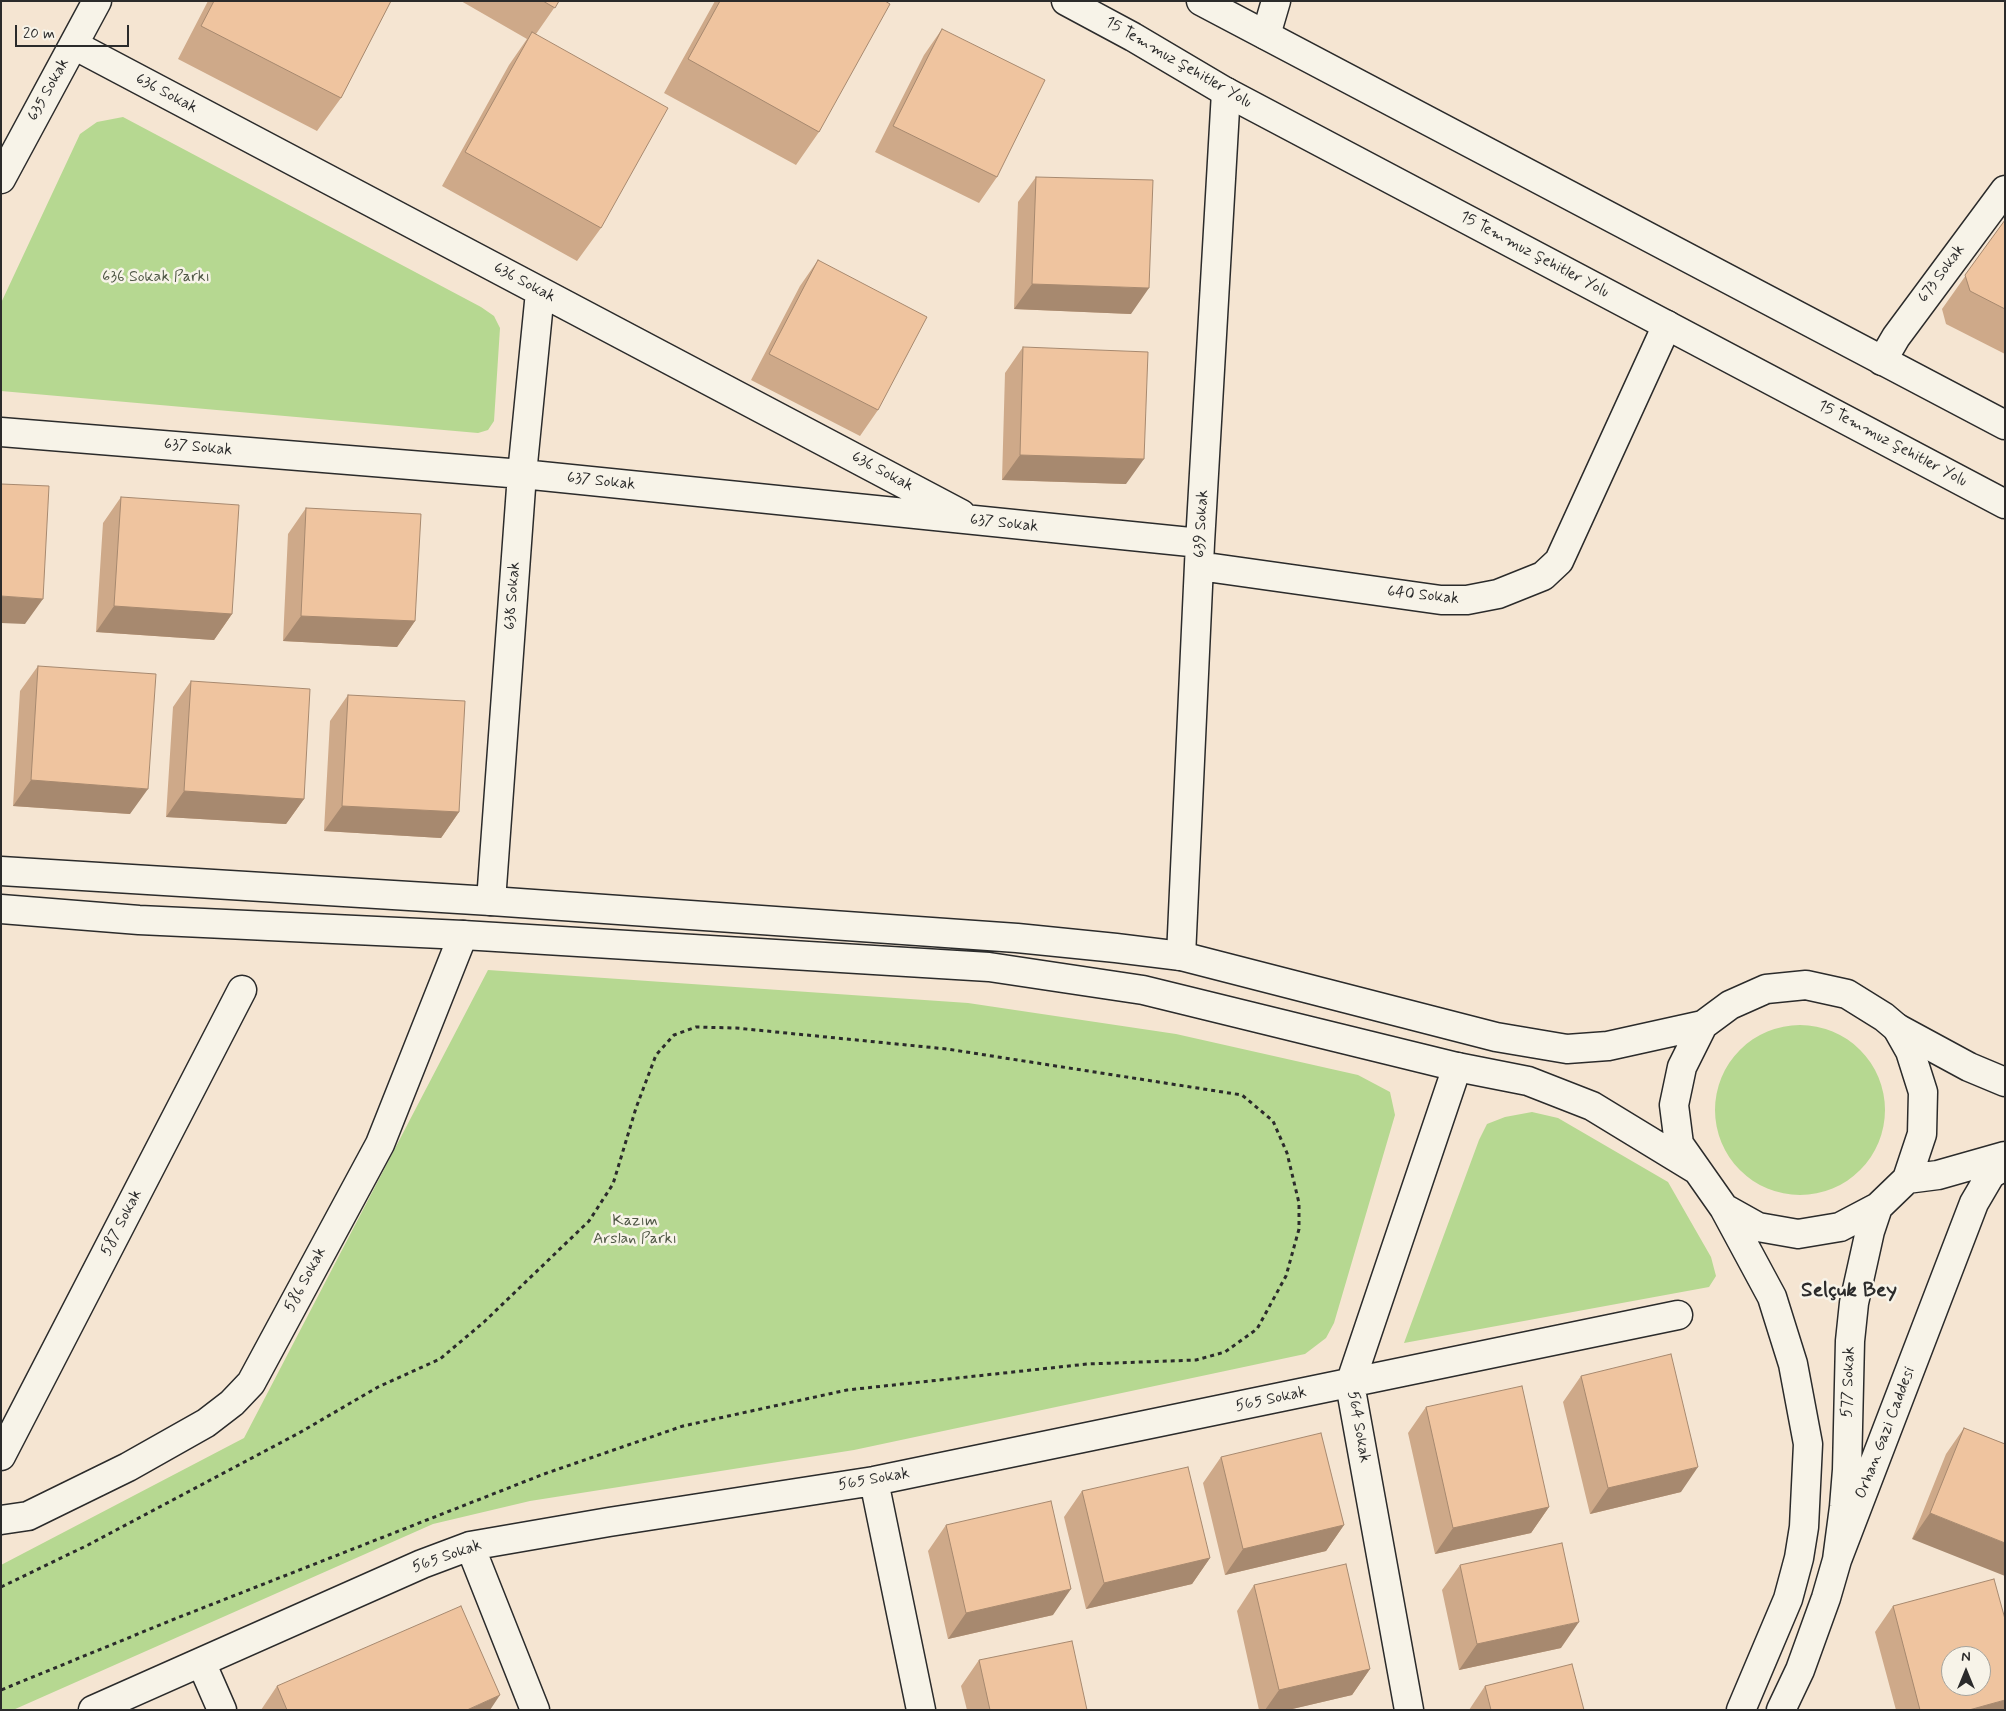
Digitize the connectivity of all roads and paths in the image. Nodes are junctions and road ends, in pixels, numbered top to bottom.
1 (97, 1) edge
2 (1066, 1) edge
3 (1201, 1) edge
4 (1276, 1) edge
5 (1266, 35) junction
6 (74, 45) junction
7 (1226, 92) junction
8 (10, 141) edge
9 (1, 179) edge
10 (2005, 190) edge
11 (540, 292) junction
12 (1667, 325) junction
13 (1882, 361) junction
14 (2005, 424) edge
15 (1, 432) edge
16 (522, 474) junction
17 (2005, 504) edge
18 (974, 521) junction
19 (1200, 555) junction
20 (1, 870) edge
21 (491, 901) junction
22 (1, 909) edge
23 (463, 935) junction
24 (1181, 956) junction
25 (242, 990) dead end
26 (1703, 1025) junction
27 (1897, 1028) junction
28 (1457, 1067) junction
29 (2005, 1082) edge
30 (2005, 1156) edge
31 (2005, 1166) edge
32 (1697, 1170) junction
33 (1907, 1179) junction
34 (1878, 1206) junction
35 (1724, 1208) junction
36 (1678, 1316) dead end
37 (1350, 1384) junction
38 (1, 1456) edge
39 (874, 1481) junction
40 (1, 1520) edge
41 (470, 1546) junction
42 (1837, 1560) junction
43 (1, 1587) edge
44 (201, 1662) junction
45 (1, 1690) edge
46 (1743, 1707) edge
47 (93, 1710) edge
48 (222, 1710) edge
49 (535, 1710) edge
50 (921, 1710) edge
51 (1409, 1710) edge
52 (1781, 1710) edge

1 - 6 street, 635 Sokak
2 - 7 street, 15 Temmuz Şehitler Yolu
3 - 5 street
4 - 5 street
5 - 13 street
6 - 8 street, 635 Sokak
6 - 11 street, 636 Sokak
7 - 12 street, 15 Temmuz Şehitler Yolu
7 - 19 street, 639 Sokak
8 - 9 street, 635 Sokak
10 - 13 street, 673 Sokak
11 - 16 street, 638 Sokak
11 - 18 street, 636 Sokak
12 - 17 street, 15 Temmuz Şehitler Yolu
12 - 19 street, 640 Sokak
13 - 14 street
15 - 16 street, 637 Sokak
16 - 18 street, 637 Sokak
16 - 21 street, 638 Sokak
18 - 19 street, 637 Sokak
19 - 24 street, 639 Sokak
20 - 21 street
21 - 24 street
22 - 23 street
23 - 28 street
23 - 40 street, 586 Sokak
24 - 26 street
25 - 38 street, 587 Sokak
26 - 27 street
26 - 32 street
27 - 29 street
27 - 33 street
28 - 32 street
28 - 37 street, 564 Sokak
30 - 33 street
31 - 42 street, Orhan Gazi Caddesi
32 - 35 street
33 - 34 street
34 - 35 street
34 - 42 street, 577 Sokak
35 - 46 street
36 - 37 street, 565 Sokak
37 - 39 street, 565 Sokak
37 - 51 street, 564 Sokak
39 - 41 street, 565 Sokak
39 - 50 street
41 - 44 street, 565 Sokak
41 - 49 street
42 - 52 street, Orhan Gazi Caddesi
43 - 45 path
44 - 47 street, 565 Sokak
44 - 48 street

